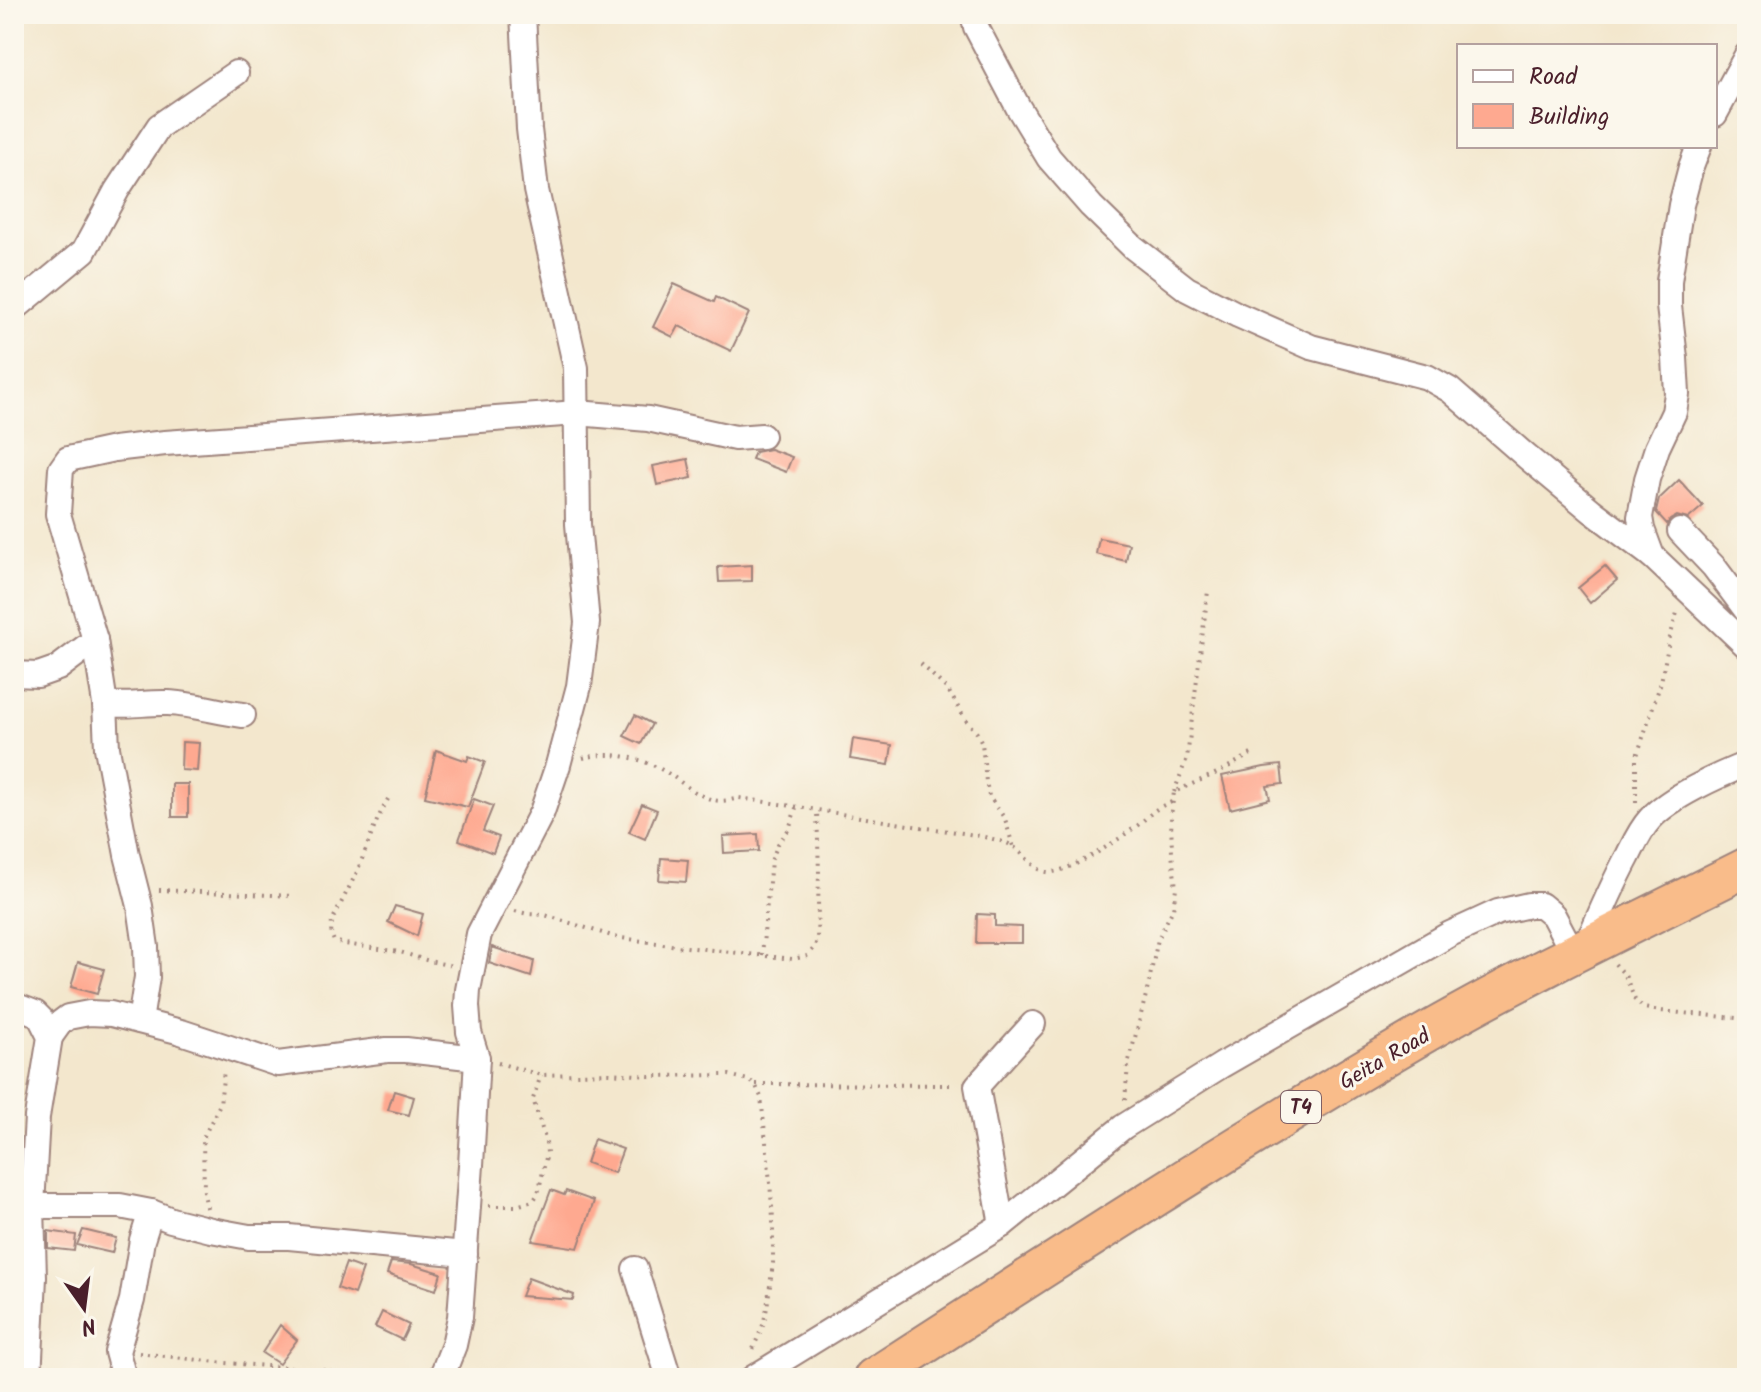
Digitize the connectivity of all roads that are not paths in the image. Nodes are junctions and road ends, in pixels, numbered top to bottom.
1 (523, 14) edge
2 (973, 14) edge
3 (1747, 55) edge
4 (236, 73) dead end
5 (1717, 110) edge
6 (1698, 148) edge
7 (14, 309) edge
8 (577, 413) junction
9 (762, 436) dead end
10 (1680, 531) dead end
11 (1652, 556) junction
12 (1747, 611) edge
13 (95, 640) junction
14 (1747, 646) edge
15 (14, 674) edge
16 (105, 704) junction
17 (243, 715) dead end
18 (1744, 761) edge
19 (1747, 867) edge
20 (1580, 950) junction
21 (14, 1005) edge
22 (140, 1021) junction
23 (1033, 1024) dead end
24 (50, 1037) junction
25 (477, 1058) junction
26 (32, 1206) junction
27 (151, 1212) junction
28 (1002, 1225) junction
29 (465, 1254) junction
30 (635, 1269) dead end
31 (751, 1368) edge
32 (29, 1378) edge
33 (124, 1378) edge
34 (441, 1378) edge
35 (669, 1378) edge
36 (873, 1378) edge

1 - 8 street
2 - 11 street
3 - 5 street
4 - 7 street
6 - 11 street
8 - 9 street
8 - 13 street
8 - 25 street
10 - 12 street
11 - 14 street
13 - 15 street
13 - 16 street
16 - 17 street
16 - 22 street
18 - 20 street
19 - 20 highway, Geita Road / T4
20 - 28 street
20 - 36 highway, Geita Road / T4
21 - 24 street
22 - 24 street
22 - 25 street
23 - 28 street
24 - 26 street
25 - 29 street
26 - 27 street
26 - 32 street
27 - 29 street
27 - 33 street
28 - 31 street
29 - 34 street
30 - 35 street

